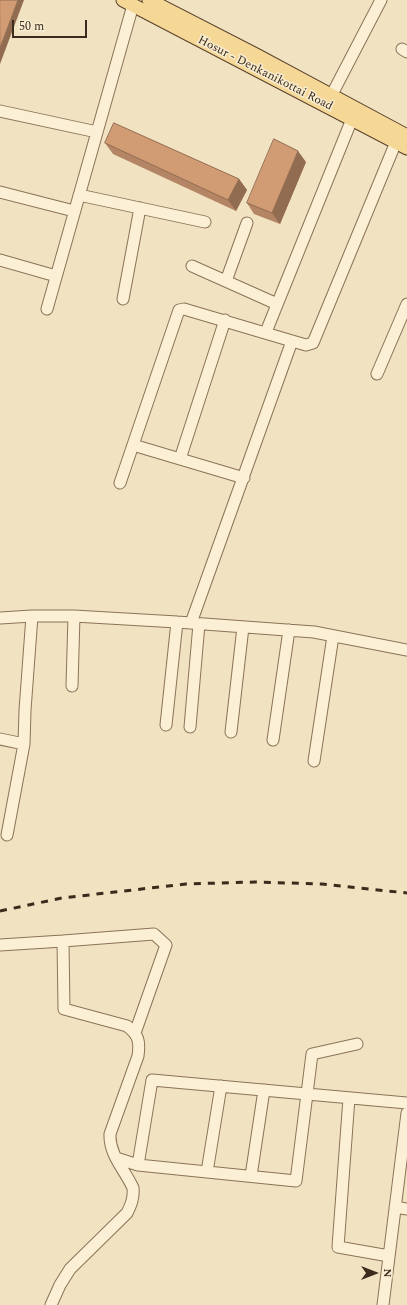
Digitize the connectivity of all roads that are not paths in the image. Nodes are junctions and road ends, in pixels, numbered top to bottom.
1 (382, 0) edge
2 (128, 3) edge
3 (156, 5) edge
4 (329, 101) junction
5 (0, 111) edge
6 (352, 119) junction
7 (97, 132) junction
8 (404, 142) edge
9 (0, 192) edge
10 (79, 194) junction
11 (140, 208) junction
12 (74, 211) junction
13 (205, 222) dead end
14 (247, 223) dead end
15 (0, 260) edge
16 (192, 266) dead end
17 (56, 276) junction
18 (226, 282) junction
19 (123, 299) dead end
20 (277, 304) junction
21 (407, 304) edge
22 (46, 309) dead end
23 (225, 320) junction
24 (266, 332) junction
25 (292, 341) junction
26 (377, 374) dead end
27 (133, 445) junction
28 (180, 459) junction
29 (244, 478) junction
30 (120, 483) dead end
31 (32, 616) junction
32 (74, 616) junction
33 (0, 618) edge
34 (177, 622) junction
35 (195, 623) junction
36 (243, 627) junction
37 (289, 630) junction
38 (333, 636) junction
39 (407, 650) edge
40 (72, 686) dead end
41 (166, 725) dead end
42 (190, 727) dead end
43 (231, 732) dead end
44 (0, 739) edge
45 (273, 740) dead end
46 (24, 744) junction
47 (314, 761) dead end
48 (6, 835) dead end
49 (62, 941) junction
50 (0, 944) edge
51 (135, 1033) junction
52 (357, 1044) dead end
53 (221, 1086) junction
54 (264, 1090) junction
55 (308, 1094) junction
56 (349, 1098) junction
57 (407, 1103) edge
58 (407, 1113) edge
59 (116, 1158) junction
60 (404, 1158) edge
61 (138, 1165) junction
62 (207, 1172) junction
63 (252, 1176) junction
64 (395, 1208) junction
65 (407, 1209) edge
66 (389, 1256) junction
67 (51, 1305) edge
68 (382, 1305) edge

1 - 4 street
2 - 3 main road, Hosur - Denkanikottai Road
2 - 7 street
3 - 4 main road, Hosur - Denkanikottai Road
4 - 6 main road, Hosur - Denkanikottai Road
4 - 8 main road, Hosur - Denkanikottai Road
5 - 7 street
6 - 8 main road, Hosur - Denkanikottai Road
6 - 20 street
7 - 10 street
8 - 25 street
9 - 12 street
10 - 11 street
10 - 12 street
11 - 13 street
11 - 19 street
12 - 17 street
14 - 18 street
15 - 17 street
16 - 18 street
17 - 22 street
18 - 20 street
20 - 24 street
21 - 26 street
23 - 24 street
23 - 27 street
23 - 28 street
24 - 25 street
25 - 29 street
27 - 28 street
27 - 30 street
28 - 29 street
29 - 35 street
31 - 32 street
31 - 33 street
31 - 46 street
32 - 34 street
32 - 40 street
34 - 35 street
34 - 41 street
35 - 36 street
35 - 42 street
36 - 37 street
36 - 43 street
37 - 38 street
37 - 45 street
38 - 39 street
38 - 47 street
44 - 46 street
46 - 48 street
49 - 50 street
49 - 51 street
49 - 51 street
51 - 59 street
52 - 55 street
53 - 54 street
53 - 61 street
53 - 62 street
54 - 55 street
54 - 63 street
55 - 56 street
55 - 63 street
56 - 57 street
56 - 66 street
58 - 60 street
59 - 61 street
59 - 67 street
60 - 64 street
61 - 62 street
62 - 63 street
64 - 65 street
64 - 66 street
66 - 68 street

